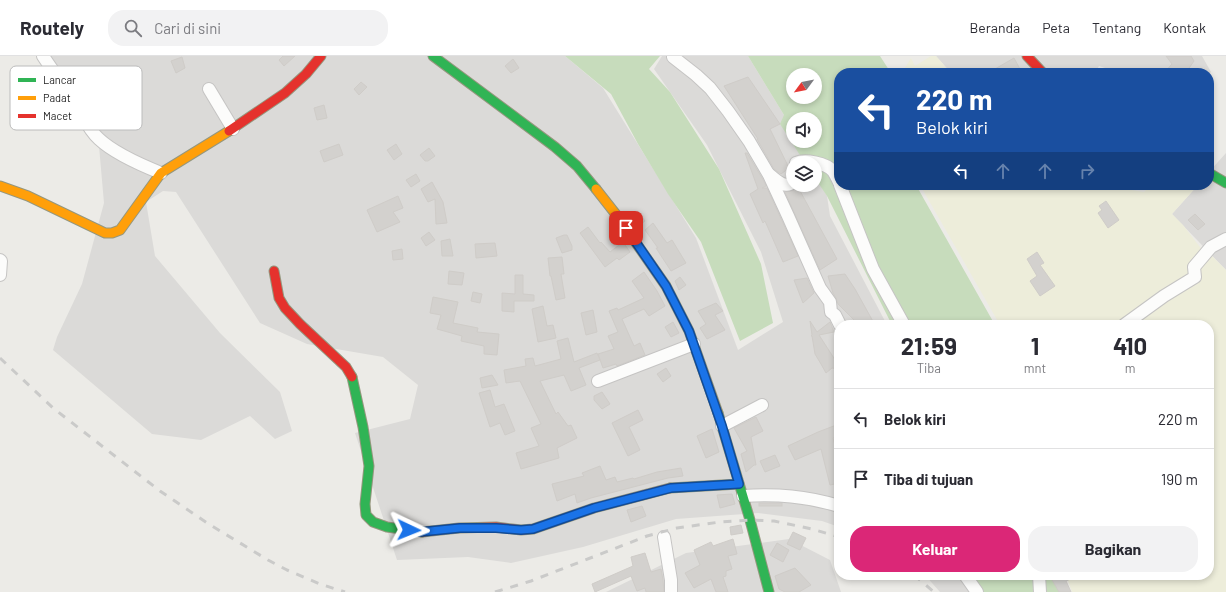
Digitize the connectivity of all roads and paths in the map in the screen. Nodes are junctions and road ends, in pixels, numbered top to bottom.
1 (43, 56) edge
2 (321, 56) edge
3 (433, 56) edge
4 (1027, 56) edge
5 (673, 57) dead end
6 (50, 66) edge
7 (1038, 68) edge
8 (209, 89) dead end
9 (233, 129) junction
10 (91, 130) edge
11 (822, 165) edge
12 (161, 173) junction
13 (834, 173) edge
14 (769, 175) junction
15 (1214, 176) edge
16 (1226, 183) edge
17 (786, 185) edge
18 (0, 186) edge
19 (842, 190) edge
20 (1226, 239) edge
21 (0, 260) edge
22 (274, 271) dead end
23 (0, 275) edge
24 (838, 320) edge
25 (901, 320) edge
26 (1131, 320) edge
27 (694, 344) junction
28 (598, 381) dead end
29 (762, 404) dead end
30 (722, 426) junction
31 (739, 484) junction
32 (743, 496) junction
33 (834, 504) edge
34 (664, 537) dead end
35 (969, 580) edge
36 (1039, 580) edge
37 (671, 592) edge
38 (769, 592) edge
39 (977, 592) edge
40 (1040, 592) edge

1 - 6 street
2 - 9 street
3 - 27 street
4 - 7 street
5 - 14 street
8 - 9 street
9 - 12 street
10 - 12 street
11 - 13 street
12 - 18 street
14 - 17 street
14 - 24 street
15 - 16 street
19 - 25 street
20 - 26 street
21 - 23 street
22 - 31 street
27 - 28 street
27 - 30 street
29 - 30 street
30 - 31 street
31 - 32 street
32 - 33 street
32 - 38 street
34 - 37 street
35 - 39 street
36 - 40 street

